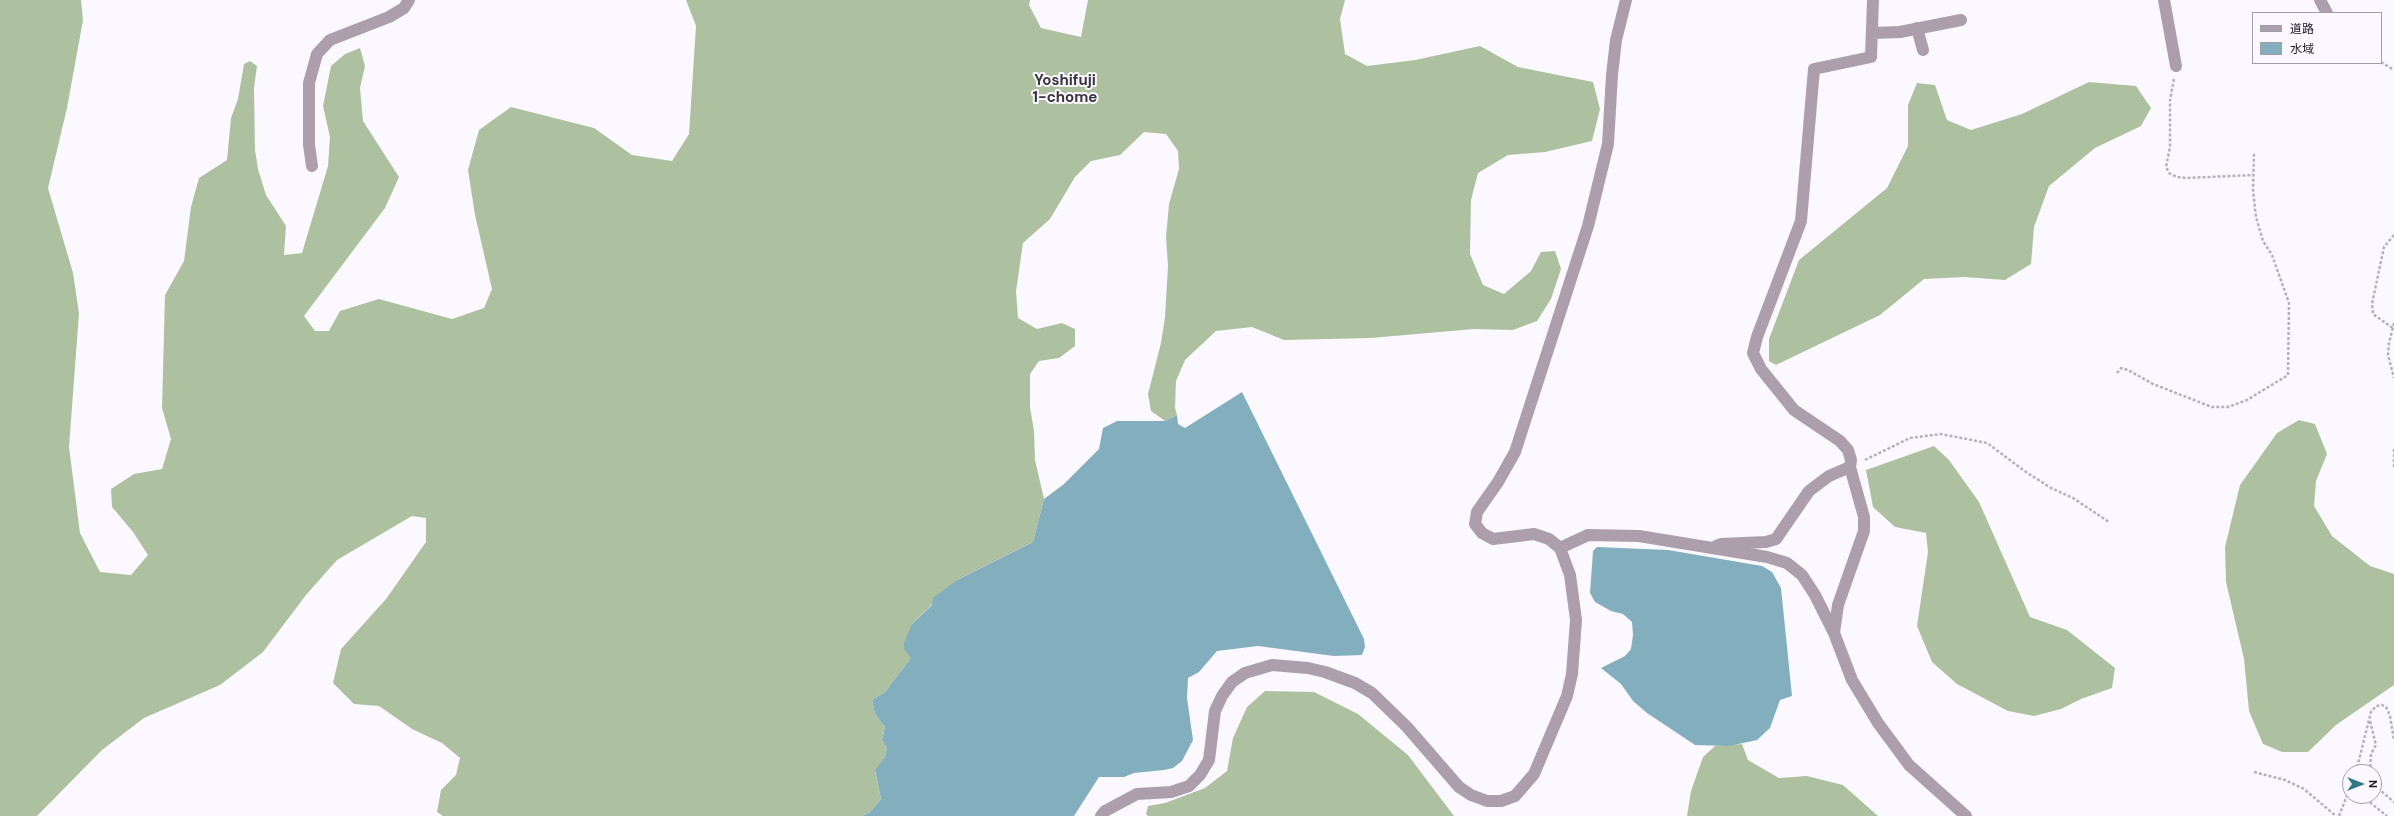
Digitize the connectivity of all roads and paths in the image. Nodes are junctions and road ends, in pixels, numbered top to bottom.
1 (409, 0) edge
2 (1626, 0) edge
3 (1873, 0) edge
4 (2164, 0) edge
5 (2322, 0) edge
6 (2327, 12) edge
7 (1961, 20) dead end
8 (1917, 28) junction
9 (1872, 33) junction
10 (1923, 50) dead end
11 (2382, 63) edge
12 (2176, 66) joint
13 (2394, 70) edge
14 (2254, 153) dead end
15 (312, 166) dead end
16 (2254, 175) junction
17 (2394, 235) edge
18 (2394, 322) edge
19 (2393, 328) edge
20 (2116, 373) dead end
21 (2394, 378) edge
22 (2394, 449) edge
23 (1850, 467) junction
24 (2394, 469) edge
25 (2108, 522) dead end
26 (1560, 548) junction
27 (1712, 548) junction
28 (1834, 633) junction
29 (2369, 719) junction
30 (2394, 740) edge
31 (2358, 764) edge
32 (2370, 764) edge
33 (2254, 772) dead end
34 (2382, 792) edge
35 (2394, 802) edge
36 (2343, 804) edge
37 (2372, 804) edge
38 (1101, 816) edge
39 (1966, 816) edge
40 (2338, 816) edge
41 (2387, 816) edge

1 - 15 street
2 - 26 street
3 - 9 street
4 - 12 street
5 - 6 street
7 - 8 street
8 - 9 street
8 - 10 street
9 - 23 street
11 - 13 path
12 - 16 path
14 - 16 path
16 - 20 path
17 - 19 path
18 - 19 path
19 - 21 path
22 - 24 path
23 - 25 path
23 - 27 street
23 - 28 street
26 - 27 street
26 - 38 street
27 - 28 street
28 - 39 street
29 - 30 path
29 - 31 path
29 - 32 path
33 - 40 path
34 - 35 path
36 - 40 path
37 - 41 path

